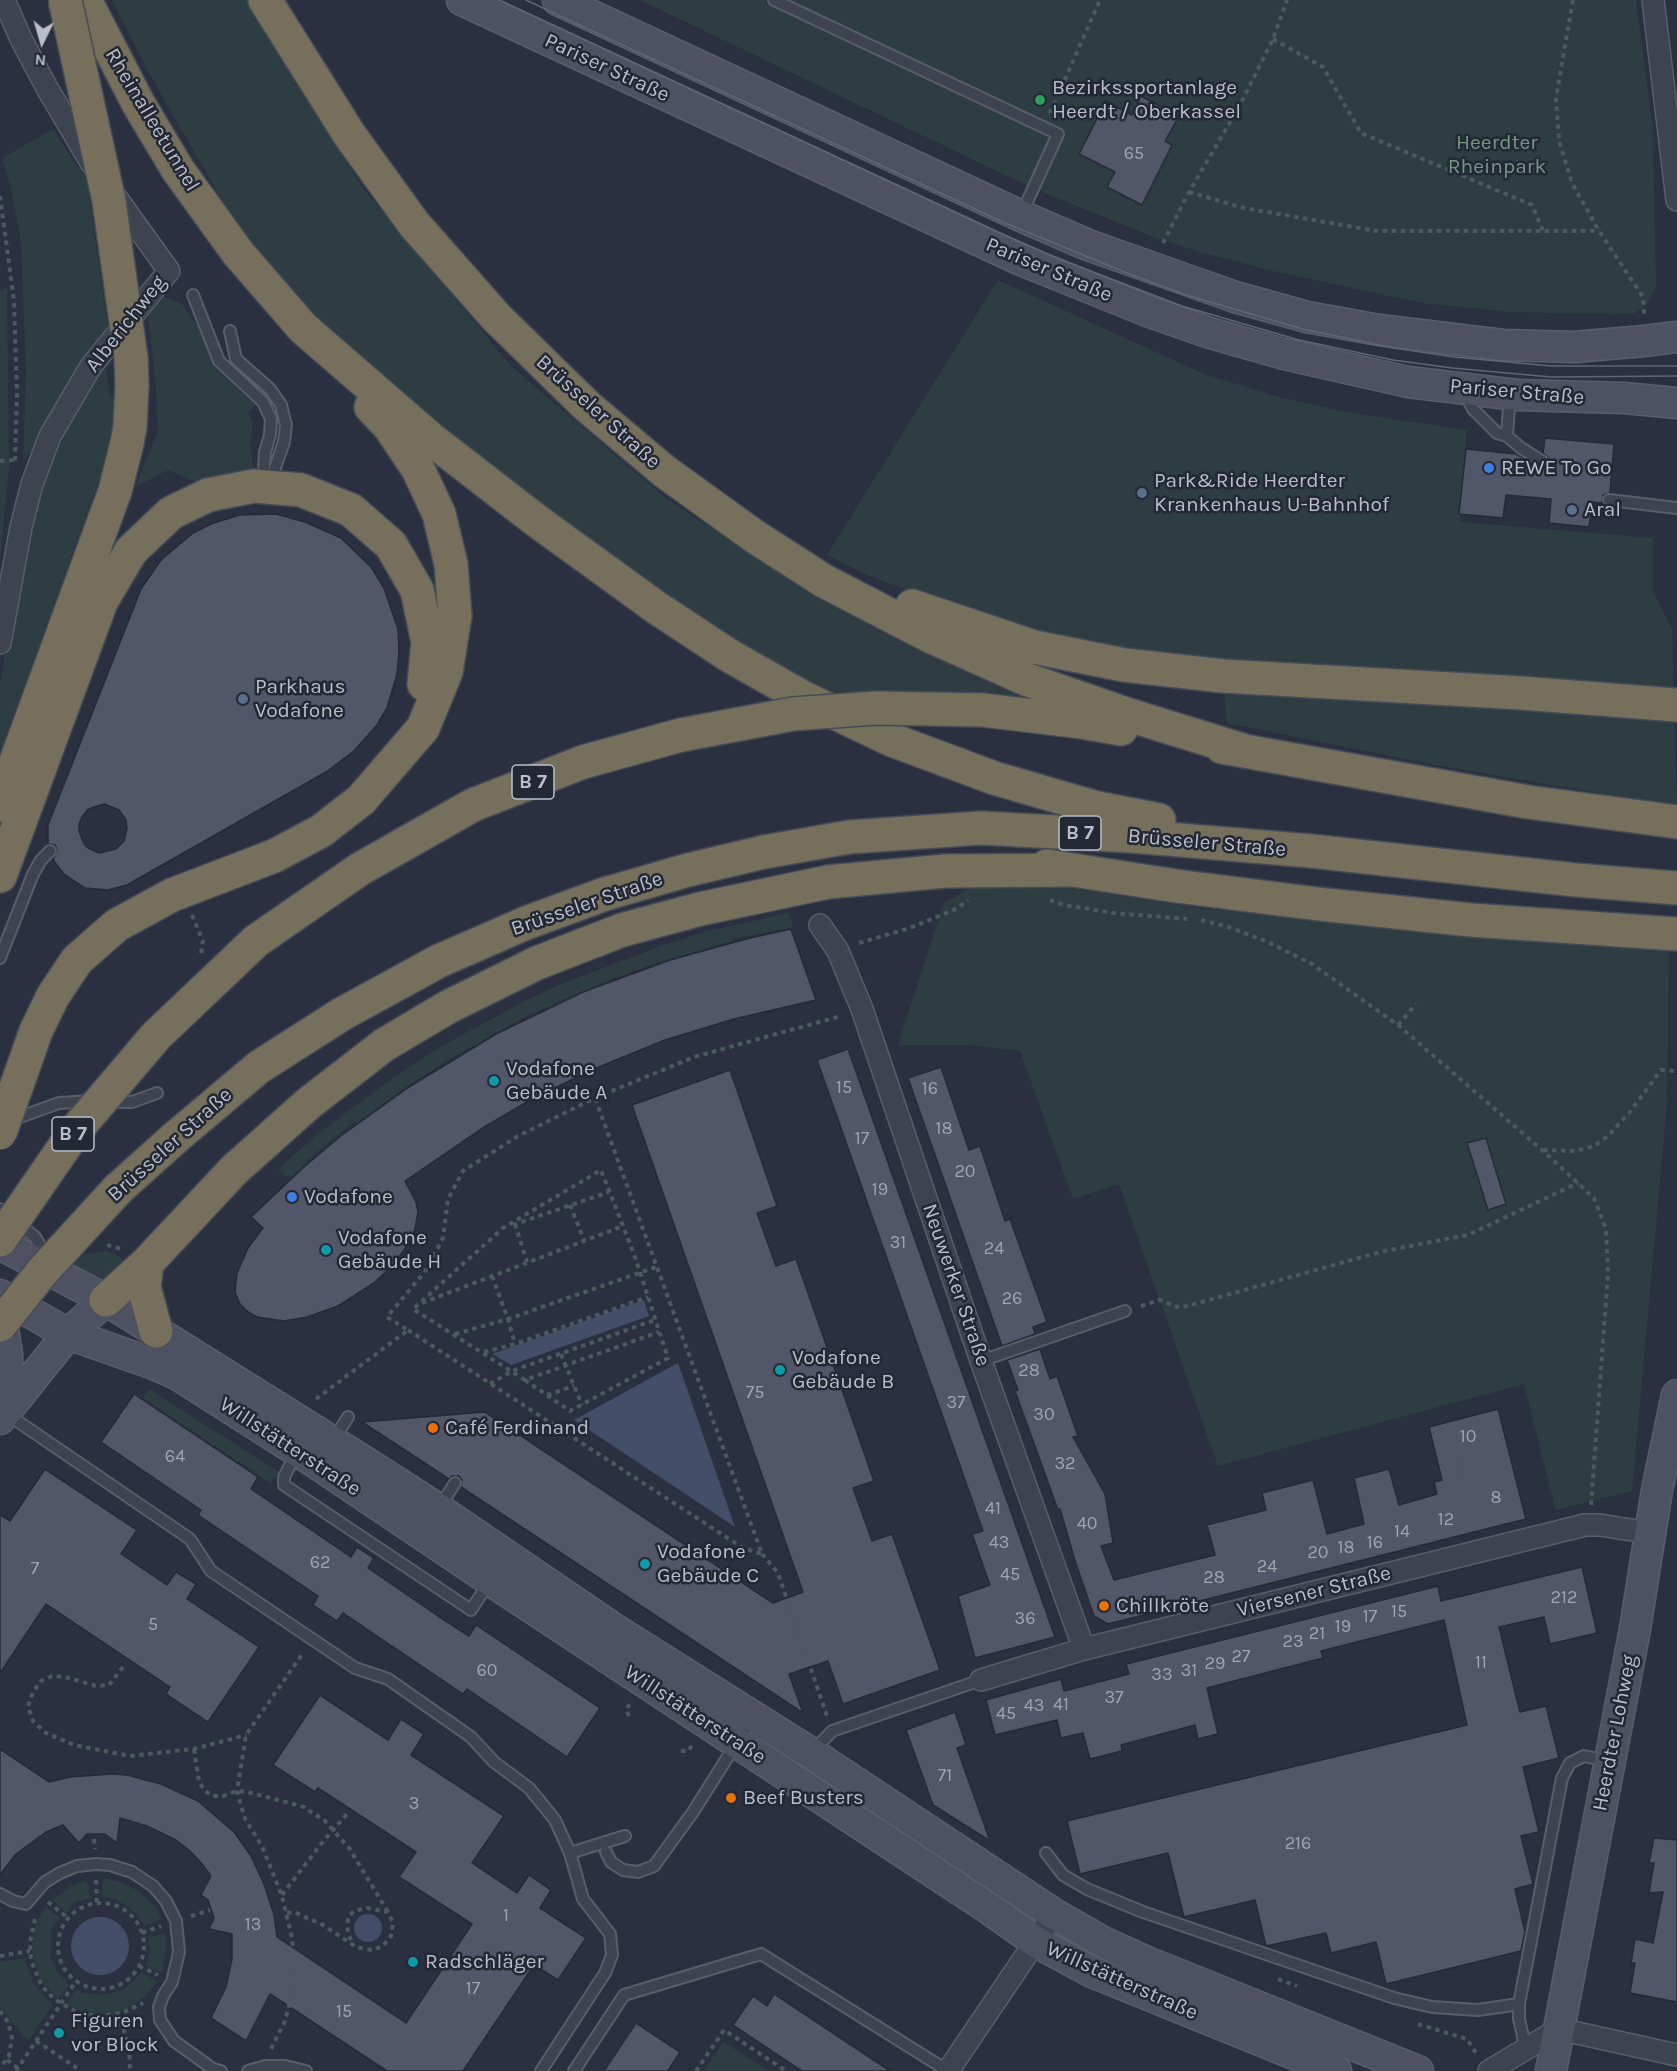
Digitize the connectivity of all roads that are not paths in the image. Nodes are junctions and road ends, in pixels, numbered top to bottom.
1 (4, 0) edge
2 (65, 0) edge
3 (85, 0) edge
4 (265, 0) edge
5 (462, 0) edge
6 (774, 0) edge
7 (1653, 0) edge
8 (575, 4) edge
9 (1674, 149) edge
10 (1677, 200) edge
11 (1021, 216) junction
12 (225, 237) joint
13 (193, 295) dead end
14 (303, 328) junction
15 (230, 331) dead end
16 (1677, 337) edge
17 (1463, 389) junction
18 (1517, 395) junction
19 (1677, 403) edge
20 (1507, 436) junction
21 (1543, 462) dead end
22 (1609, 500) dead end
23 (1677, 508) edge
24 (754, 536) junction
25 (0, 643) edge
26 (1677, 705) edge
27 (1242, 750) junction
28 (393, 764) junction
29 (0, 805) edge
30 (1677, 822) edge
31 (849, 837) junction
32 (50, 851) dead end
33 (1311, 851) junction
34 (1069, 870) junction
35 (0, 876) edge
36 (1677, 888) edge
37 (819, 925) dead end
38 (1677, 934) edge
39 (0, 958) edge
40 (157, 1093) dead end
41 (0, 1123) edge
42 (0, 1133) edge
43 (0, 1209) edge
44 (0, 1242) edge
45 (147, 1263) junction
46 (55, 1272) junction
47 (0, 1294) edge
48 (106, 1300) junction
49 (0, 1310) edge
50 (1125, 1311) road end
51 (0, 1325) edge
52 (156, 1331) junction
53 (69, 1334) junction
54 (981, 1361) junction
55 (1677, 1395) edge
56 (2, 1415) edge
57 (348, 1417) dead end
58 (319, 1452) junction
59 (455, 1483) dead end
60 (430, 1522) junction
61 (1650, 1533) junction
62 (490, 1580) junction
63 (1084, 1649) junction
64 (981, 1680) joint
65 (753, 1717) junction
66 (737, 1743) junction
67 (811, 1753) junction
68 (1610, 1762) junction
69 (625, 1836) dead end
70 (606, 1852) dead end
71 (570, 1853) junction
72 (1046, 1853) dead end
73 (0, 1894) edge
74 (1054, 1914) junction
75 (1036, 1942) junction
76 (1519, 2004) junction
77 (1558, 2029) junction
78 (1526, 2050) junction
79 (1677, 2055) edge
80 (221, 2071) edge
81 (248, 2071) edge
82 (306, 2071) edge
83 (541, 2071) edge
84 (574, 2071) edge
85 (948, 2071) edge
86 (1336, 2071) edge
87 (1418, 2071) edge
88 (1489, 2071) edge
89 (1551, 2071) edge

1 - 25 street, Alberichweg
2 - 29 highway, bridge
3 - 12 highway, Rheinalleetunnel
4 - 24 highway, Brüsseler Straße
5 - 17 street, Pariser Straße
6 - 11 lane
7 - 9 street
8 - 11 street, Pariser Straße
9 - 10 street
11 - 16 street, Pariser Straße
12 - 14 highway, Brüsseler Straße
13 - 15 lane
14 - 28 highway
14 - 33 highway, Brüsseler Straße
17 - 18 street, Pariser Straße
17 - 20 lane
18 - 19 street, Pariser Straße
18 - 20 lane
20 - 21 lane
22 - 23 lane
24 - 26 highway
24 - 27 highway, Brüsseler Straße
27 - 30 highway, Brüsseler Straße / B 7
27 - 44 highway, Brüsseler Straße / B 7, bridge
28 - 35 highway
28 - 42 highway, bridge
31 - 33 highway, Brüsseler Straße / B 7
31 - 34 highway
31 - 51 highway, Brüsseler Straße / B 7, bridge
32 - 39 lane
33 - 36 highway, Brüsseler Straße / B 7
34 - 38 highway
34 - 45 highway
37 - 54 street, Neuwerker Straße
40 - 41 lane
43 - 46 lane
44 - 46 street, Willstätterstraße
45 - 48 highway
45 - 52 highway
46 - 48 street, Willstätterstraße
46 - 53 street
47 - 53 street, Willstätterstraße
48 - 52 street, Willstätterstraße
48 - 53 street
49 - 56 street
50 - 54 lane
52 - 53 street, Willstätterstraße
52 - 58 street, Willstätterstraße
53 - 56 street
53 - 58 street, Willstätterstraße
54 - 63 street, Neuwerker Straße
55 - 61 street, Heerdter Lohweg
56 - 71 lane
57 - 58 lane
58 - 60 street, Willstätterstraße
58 - 62 lane
59 - 60 lane
60 - 62 street, Willstätterstraße
60 - 65 street, Willstätterstraße
61 - 63 street, Viersener Straße
61 - 68 street, Heerdter Lohweg
62 - 66 street, Willstätterstraße
63 - 64 street, Viersener Straße
64 - 67 lane
65 - 66 lane
65 - 67 street, Willstätterstraße
66 - 70 lane
66 - 75 street, Willstätterstraße
67 - 74 street, Willstätterstraße
68 - 76 lane
68 - 77 street, Heerdter Lohweg
69 - 71 lane
71 - 83 lane
72 - 76 lane
73 - 80 lane
74 - 75 street
74 - 87 street, Willstätterstraße
75 - 85 street
75 - 86 street, Willstätterstraße
76 - 78 lane
77 - 78 street
77 - 79 street
77 - 89 street, Heerdter Lohweg
78 - 88 street
81 - 82 lane
84 - 85 lane

